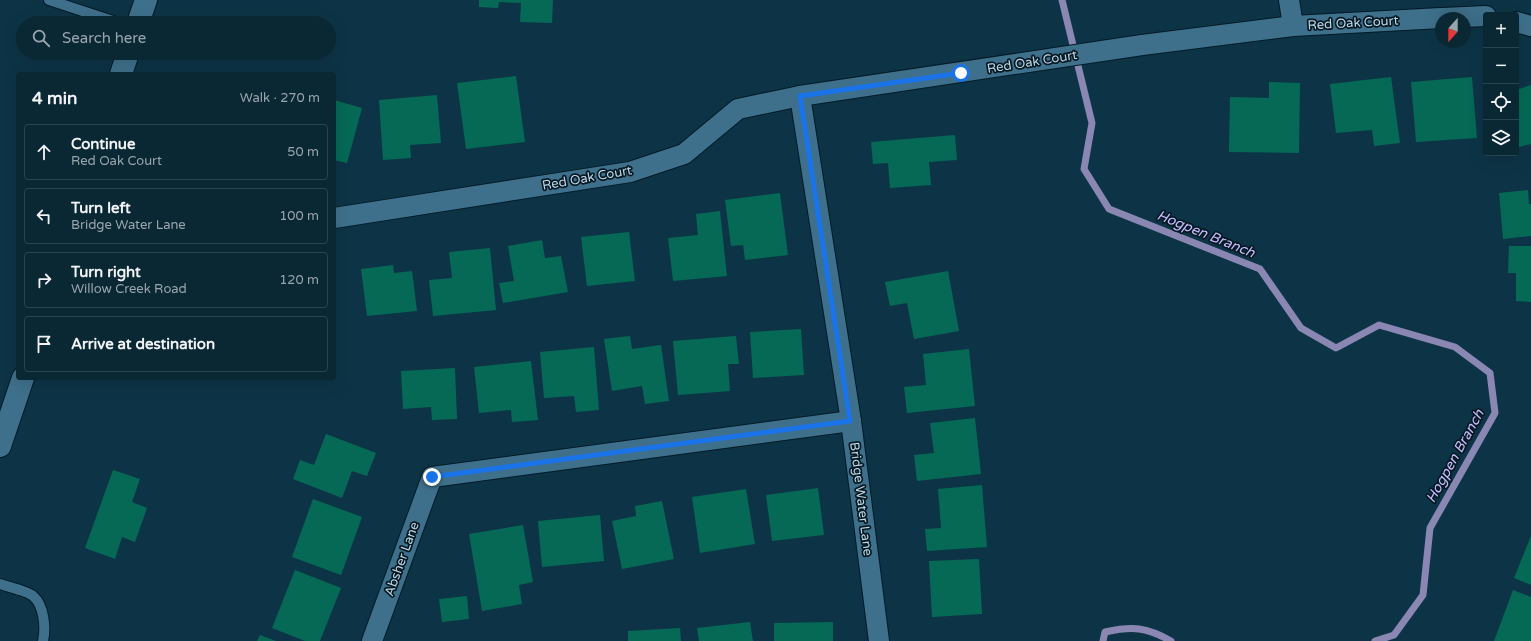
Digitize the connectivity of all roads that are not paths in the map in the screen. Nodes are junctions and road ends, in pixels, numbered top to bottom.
1 (49, 0) edge
2 (146, 0) edge
3 (1289, 0) edge
4 (98, 16) edge
5 (140, 16) edge
6 (1483, 16) edge
7 (1471, 17) edge
8 (1435, 18) edge
9 (1519, 23) edge
10 (1293, 26) junction
11 (1531, 26) edge
12 (126, 60) edge
13 (123, 72) edge
14 (800, 96) junction
15 (336, 218) edge
16 (22, 380) edge
17 (850, 421) junction
18 (0, 446) edge
19 (0, 584) edge
20 (43, 641) edge
21 (372, 641) edge
22 (879, 641) edge

1 - 4 lane
2 - 5 main road
3 - 10 street
6 - 7 street, Red Oak Court
8 - 10 street, Red Oak Court
9 - 11 street
10 - 14 street, Red Oak Court
12 - 13 main road
14 - 15 street, Red Oak Court
14 - 17 street, Bridge Water Lane
16 - 18 main road
17 - 21 street, Absher Lane
17 - 22 street, Bridge Water Lane
19 - 20 lane

